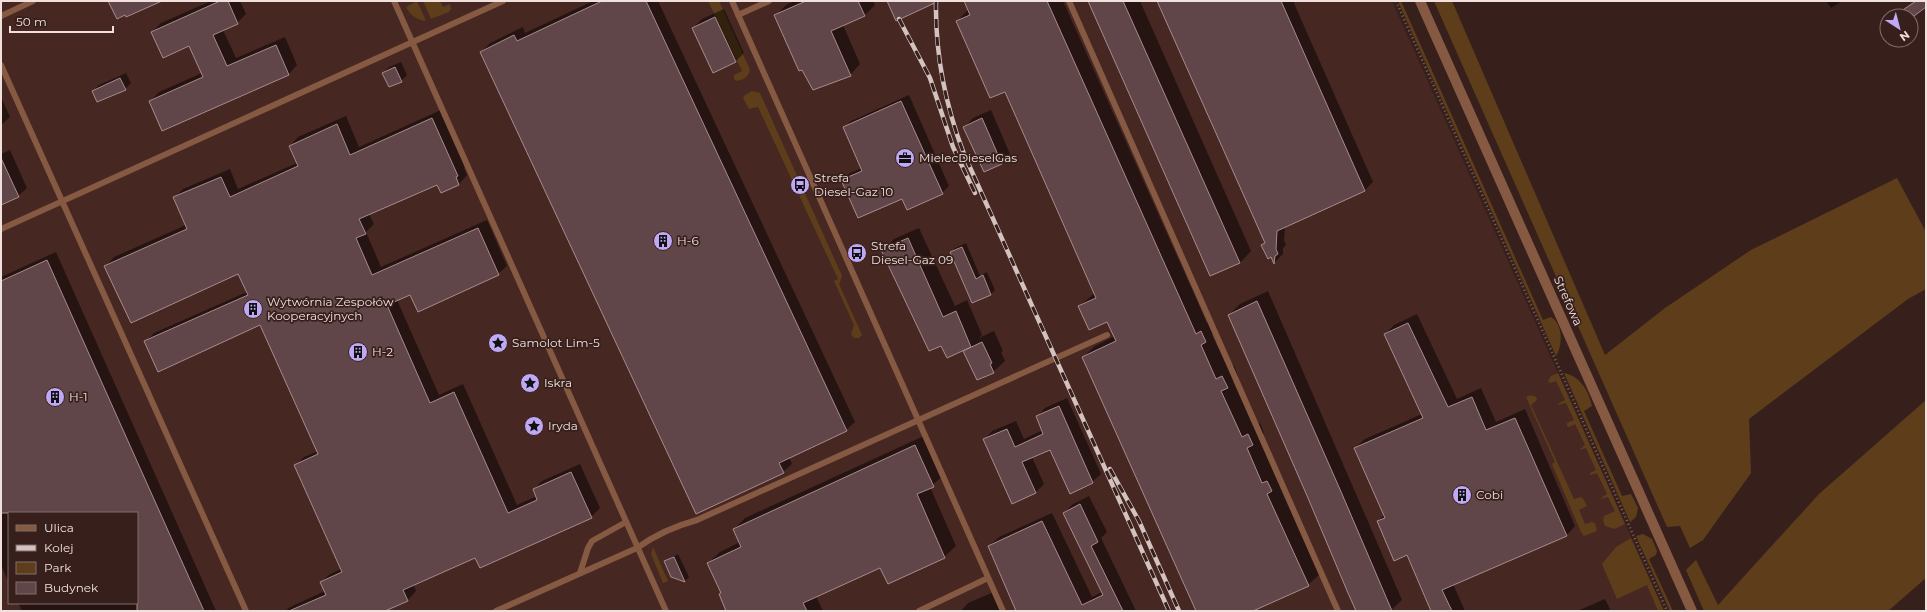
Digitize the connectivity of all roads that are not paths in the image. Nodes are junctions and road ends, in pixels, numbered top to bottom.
1 (33, 1) edge
2 (394, 1) edge
3 (503, 1) edge
4 (732, 1) edge
5 (769, 1) edge
6 (1069, 1) edge
7 (1420, 1) edge
8 (738, 15) junction
9 (1, 16) edge
10 (412, 41) junction
11 (1, 65) edge
12 (62, 201) junction
13 (1, 229) edge
14 (1107, 335) dead end
15 (918, 420) junction
16 (626, 522) junction
17 (637, 548) junction
18 (580, 573) junction
19 (988, 578) junction
20 (246, 611) edge
21 (496, 611) edge
22 (666, 611) edge
23 (919, 611) edge
24 (1003, 611) edge
25 (1338, 611) edge
26 (1692, 611) edge

1 - 9 lane
2 - 10 lane
3 - 10 lane
4 - 8 lane
5 - 8 lane
6 - 25 lane
7 - 26 street, Strefowa
8 - 15 lane
10 - 12 lane
10 - 16 lane
11 - 12 lane
12 - 13 lane
12 - 20 lane
14 - 15 lane
15 - 17 lane
15 - 19 lane
16 - 17 lane
16 - 18 lane
17 - 18 lane
17 - 22 lane
18 - 21 lane
19 - 23 lane
19 - 24 lane

